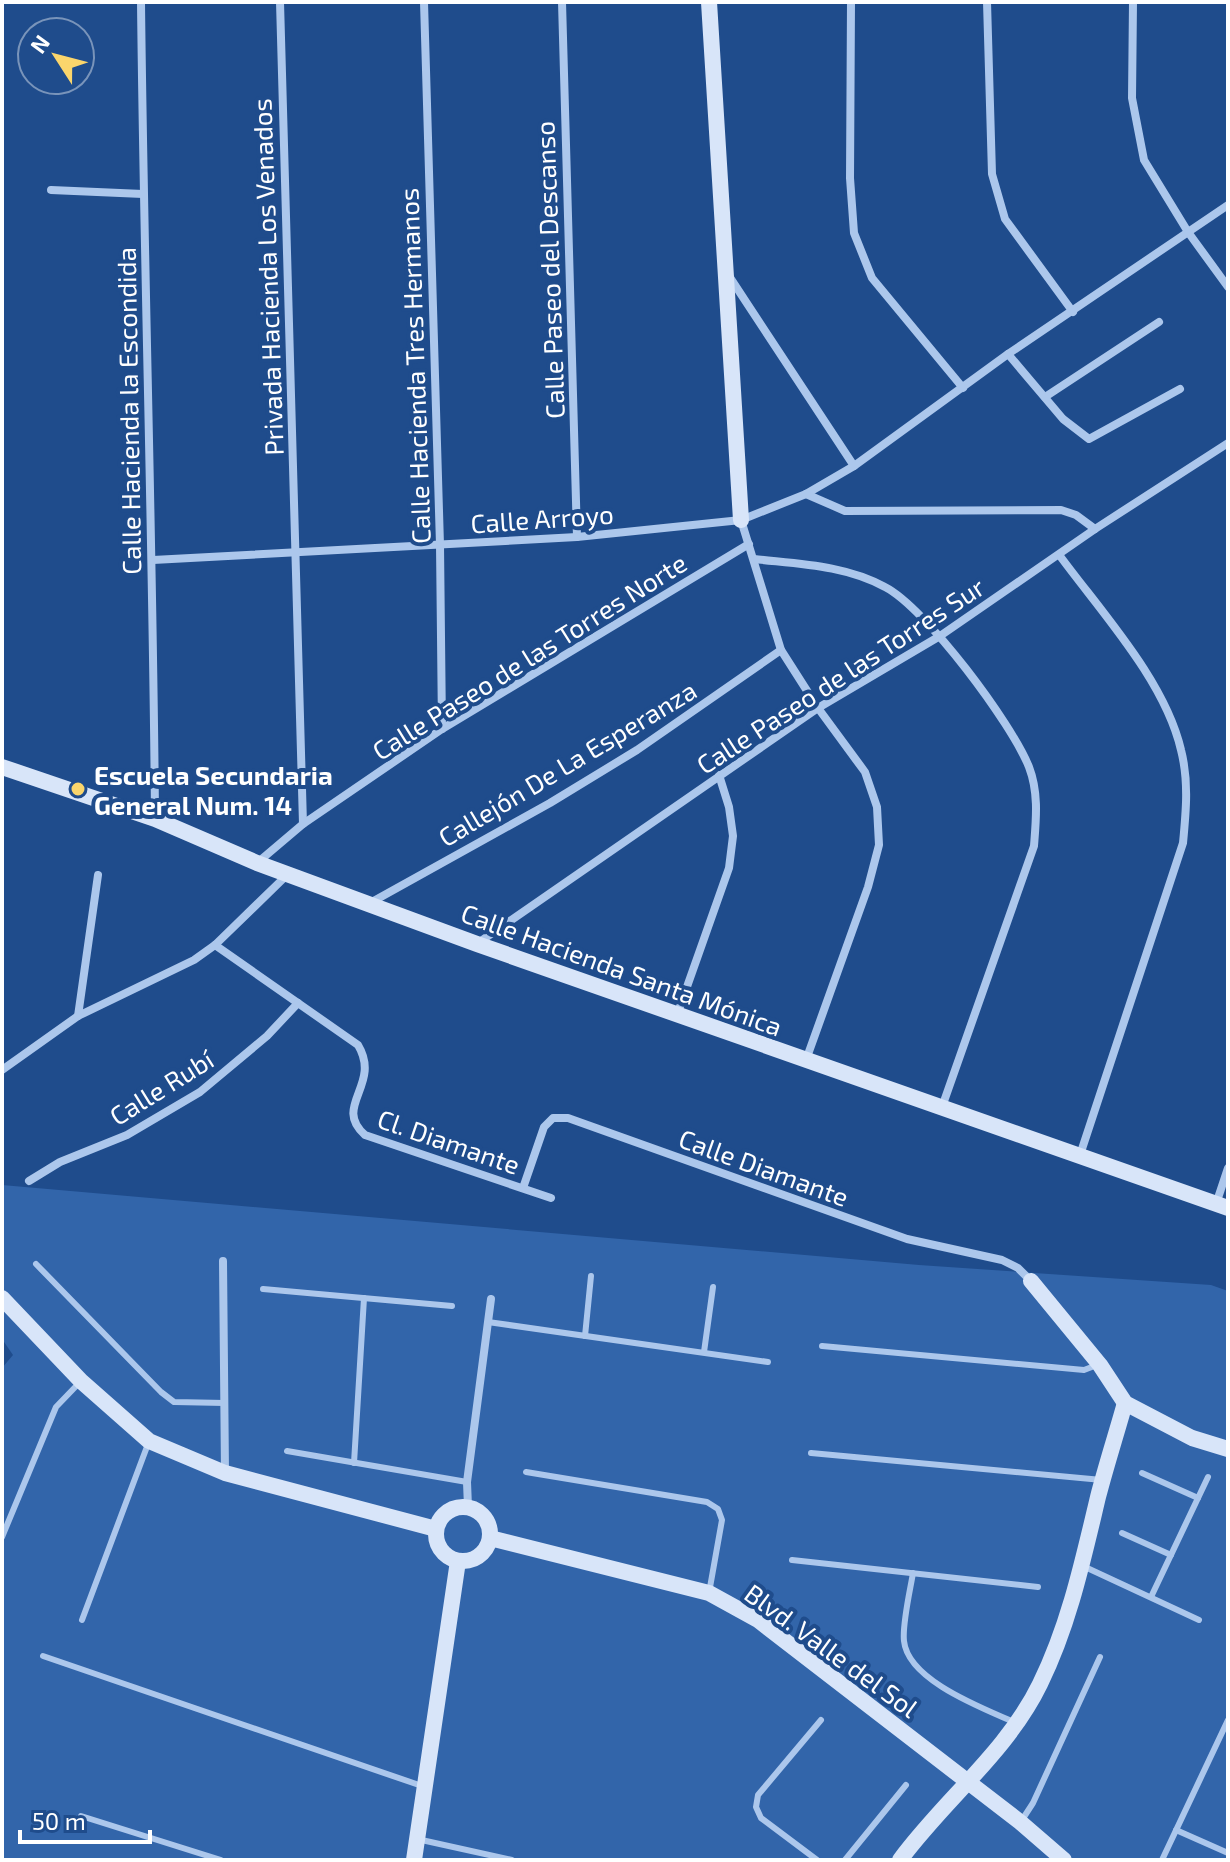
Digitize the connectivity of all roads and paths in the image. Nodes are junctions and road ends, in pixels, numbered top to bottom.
1 (141, 2) edge
2 (280, 2) edge
3 (424, 2) edge
4 (562, 2) edge
5 (709, 2) edge
6 (851, 2) edge
7 (987, 2) edge
8 (1133, 2) edge
9 (51, 190) dead end
10 (143, 194) junction
11 (1228, 205) edge
12 (1188, 232) junction
13 (1228, 267) edge
14 (725, 269) junction
15 (1218, 273) junction
16 (1228, 287) edge
17 (1073, 312) junction
18 (1159, 322) dead end
19 (1008, 354) junction
20 (963, 388) junction
21 (1180, 389) dead end
22 (1045, 397) junction
23 (1228, 443) edge
24 (854, 466) junction
25 (806, 494) junction
26 (741, 520) junction
27 (1095, 529) junction
28 (577, 537) junction
29 (749, 544) junction
30 (440, 545) junction
31 (294, 551) junction
32 (1060, 556) junction
33 (754, 559) junction
34 (153, 560) junction
35 (940, 636) junction
36 (781, 650) junction
37 (818, 708) junction
38 (442, 729) junction
39 (2, 767) edge
40 (719, 775) junction
41 (155, 819) junction
42 (303, 824) junction
43 (257, 863) junction
44 (288, 874) junction
45 (98, 875) dead end
46 (369, 903) junction
47 (477, 944) junction
48 (215, 945) junction
49 (298, 1003) junction
50 (677, 1015) junction
51 (78, 1016) junction
52 (806, 1060) junction
53 (2, 1070) edge
54 (942, 1107) junction
55 (1079, 1158) junction
56 (1228, 1168) edge
57 (29, 1181) dead end
58 (523, 1188) junction
59 (551, 1198) dead end
60 (1222, 1206) edge
61 (223, 1261) dead end
62 (36, 1264) dead end
63 (591, 1276) dead end
64 (1031, 1281) joint
65 (713, 1287) dead end
66 (263, 1289) dead end
67 (2, 1298) edge
68 (364, 1298) junction
69 (491, 1299) dead end
70 (452, 1306) dead end
71 (488, 1322) junction
72 (585, 1336) junction
73 (822, 1346) dead end
74 (704, 1352) junction
75 (768, 1362) dead end
76 (1100, 1365) junction
77 (81, 1381) junction
78 (225, 1403) junction
79 (1125, 1403) junction
80 (149, 1441) junction
81 (1228, 1449) edge
82 (287, 1451) dead end
83 (811, 1453) dead end
84 (354, 1463) junction
85 (526, 1472) dead end
86 (225, 1473) junction
87 (1142, 1473) dead end
88 (1208, 1477) dead end
89 (1103, 1480) junction
90 (467, 1482) junction
91 (1198, 1498) junction
92 (468, 1507) junction
93 (436, 1529) junction
94 (1122, 1533) dead end
95 (2, 1537) edge
96 (490, 1538) junction
97 (1171, 1555) junction
98 (792, 1560) dead end
99 (458, 1561) junction
100 (1081, 1565) junction
101 (913, 1573) junction
102 (1038, 1587) dead end
103 (709, 1593) junction
104 (1151, 1597) junction
105 (82, 1620) dead end
106 (1199, 1620) dead end
107 (43, 1656) dead end
108 (1100, 1657) dead end
109 (821, 1720) dead end
110 (1228, 1720) edge
111 (1016, 1723) junction
112 (1226, 1732) edge
113 (969, 1782) junction
114 (906, 1785) dead end
115 (424, 1786) junction
116 (81, 1816) dead end
117 (1020, 1822) junction
118 (1176, 1830) junction
119 (417, 1839) junction
120 (458, 1848) junction
121 (1228, 1853) edge
122 (221, 1860) edge
123 (414, 1860) edge
124 (457, 1860) edge
125 (508, 1860) edge
126 (817, 1860) edge
127 (845, 1860) edge
128 (900, 1860) edge
129 (1064, 1860) edge
130 (1162, 1860) edge

1 - 10 street, Calle Hacienda la Escondida
2 - 31 street, Privada Hacienda Los Venados
3 - 30 street, Calle Hacienda Tres Hermanos
4 - 28 street, Calle Paseo del Descanso
5 - 14 street
6 - 20 street
7 - 17 street
8 - 12 street
9 - 10 street
10 - 34 street, Calle Hacienda la Escondida
11 - 12 street
12 - 15 street
12 - 17 street
13 - 15 street
14 - 24 street
14 - 26 street
15 - 16 street
17 - 19 street
18 - 22 street
19 - 20 street
19 - 22 street
20 - 24 street
21 - 22 street
23 - 27 street, Calle Paseo de las Torres Sur
24 - 25 street
25 - 26 street
25 - 27 street
26 - 28 street, Calle Arroyo
26 - 29 street
27 - 32 street, Calle Paseo de las Torres Sur
28 - 30 street, Calle Arroyo
29 - 33 street
29 - 38 street, Calle Paseo de las Torres Norte
30 - 31 street, Calle Arroyo
30 - 38 street, Calle Hacienda Tres Hermanos
31 - 34 street, Calle Arroyo
31 - 42 street, Privada Hacienda Los Venados
32 - 35 street, Calle Paseo de las Torres Sur
32 - 55 street
33 - 35 street
33 - 36 street
34 - 41 street, Calle Hacienda la Escondida
35 - 37 street, Calle Paseo de las Torres Sur
35 - 54 street
36 - 37 street
36 - 46 street, Callejón De La Esperanza
37 - 40 street, Calle Paseo de las Torres Sur
37 - 52 street
38 - 42 street, Calle Paseo de las Torres Norte
39 - 41 street, Calle Hacienda Santa Mónica
40 - 47 street, Calle Paseo de las Torres Sur
40 - 50 street
41 - 43 street, Calle Hacienda Santa Mónica
42 - 43 street, Calle Paseo de las Torres Norte
43 - 44 street, Calle Hacienda Santa Mónica
44 - 46 street, Calle Hacienda Santa Mónica
44 - 48 street
45 - 51 street
46 - 47 street, Calle Hacienda Santa Mónica
47 - 50 street, Calle Hacienda Santa Mónica
48 - 49 street, Cl. Diamante
48 - 51 street
49 - 57 street, Calle Rubí
49 - 58 street, Cl. Diamante
50 - 52 street, Calle Hacienda Santa Mónica
51 - 53 street
52 - 54 street, Calle Hacienda Santa Mónica
54 - 55 street, Calle Hacienda Santa Mónica
55 - 60 street, Calle Hacienda Santa Mónica
56 - 60 street
58 - 59 street, Cl. Diamante
58 - 64 street, Calle Diamante
61 - 78 street
62 - 78 lane
63 - 72 lane
64 - 76 street
65 - 74 lane
66 - 68 lane
67 - 77 street
68 - 70 lane
68 - 84 lane
69 - 71 street
71 - 72 lane
71 - 90 street
72 - 74 lane
73 - 76 lane
74 - 75 lane
76 - 79 street
77 - 80 street
77 - 95 lane
78 - 86 street
79 - 81 street
79 - 89 street
80 - 86 street
80 - 105 lane
82 - 84 lane
83 - 89 lane
84 - 90 lane
85 - 103 lane
86 - 93 street
87 - 91 lane
88 - 91 lane
89 - 100 street
90 - 92 street
91 - 97 lane
92 - 93 street
92 - 96 street
93 - 99 street
94 - 97 lane
96 - 99 street
96 - 103 street, Blvd. Valle del Sol
97 - 104 lane
98 - 101 lane
99 - 115 street
100 - 104 lane
100 - 111 street
101 - 102 lane
101 - 111 lane
103 - 113 street, Blvd. Valle del Sol
104 - 106 lane
107 - 115 lane
108 - 117 lane
109 - 126 lane
110 - 112 lane
111 - 113 street
112 - 118 lane
113 - 117 street, Blvd. Valle del Sol
113 - 128 street
114 - 127 lane
115 - 119 street
116 - 122 lane
117 - 129 street, Blvd. Valle del Sol
118 - 121 lane
118 - 130 lane
119 - 120 lane
119 - 123 street
120 - 124 lane
120 - 125 lane

